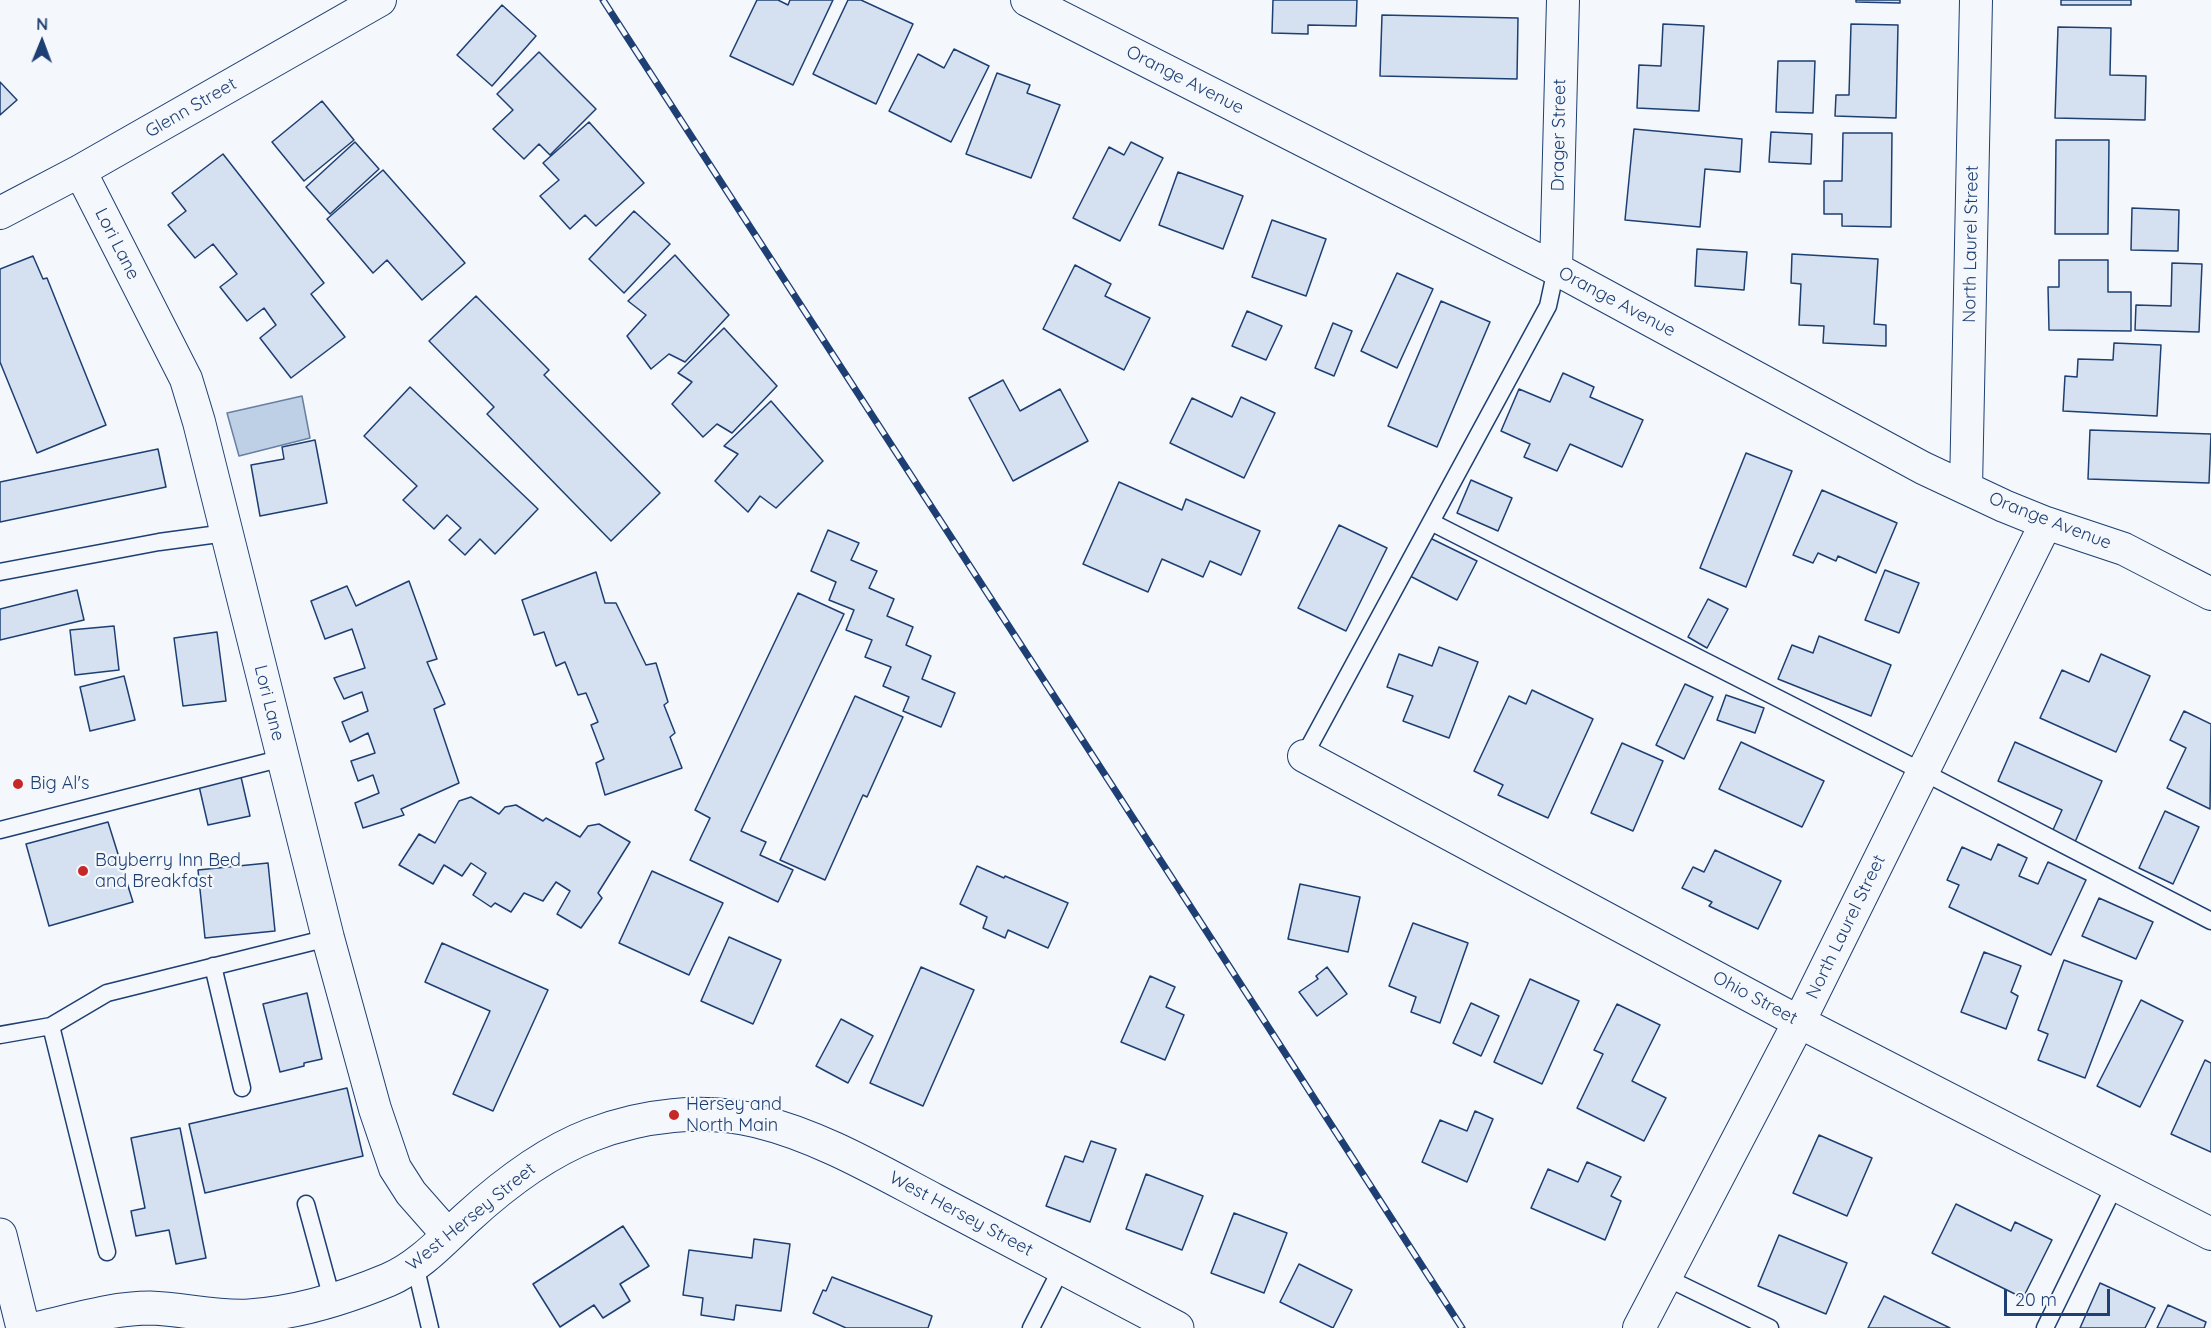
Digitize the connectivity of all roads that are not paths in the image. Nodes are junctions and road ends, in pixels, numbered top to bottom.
1 (380, 0) edge
2 (1029, 0) edge
3 (1563, 0) edge
4 (1976, 0) edge
5 (80, 171) junction
6 (0, 213) edge
7 (1556, 269) junction
8 (1966, 488) junction
9 (1431, 522) junction
10 (2046, 523) junction
11 (226, 533) junction
12 (0, 572) edge
13 (2211, 594) edge
14 (1304, 756) joint
15 (283, 758) junction
16 (1923, 772) junction
17 (0, 830) edge
18 (2211, 921) edge
19 (328, 938) junction
20 (213, 966) junction
21 (1799, 1022) junction
22 (51, 1026) junction
23 (0, 1035) edge
24 (242, 1088) dead end
25 (2115, 1185) junction
26 (306, 1204) dead end
27 (2211, 1234) edge
28 (0, 1235) edge
29 (448, 1235) junction
30 (107, 1252) dead end
31 (415, 1265) junction
32 (1062, 1267) junction
33 (1665, 1277) junction
34 (332, 1299) junction
35 (23, 1328) edge
36 (39, 1328) edge
37 (430, 1328) edge
38 (1031, 1328) edge
39 (1177, 1328) edge
40 (1639, 1328) edge
41 (1770, 1328) edge
42 (2045, 1328) edge

1 - 5 street, Glenn Street
2 - 7 street, Orange Avenue
3 - 7 street, Drager Street
4 - 8 street, North Laurel Street
5 - 6 street, Glenn Street
5 - 11 street, Lori Lane
7 - 8 street, Orange Avenue
7 - 9 lane
8 - 10 street, Orange Avenue
9 - 14 lane
9 - 16 lane
10 - 13 street, Orange Avenue
10 - 16 street, North Laurel Street
11 - 12 lane
11 - 15 street, Lori Lane
14 - 21 street, Ohio Street
15 - 17 lane
15 - 19 street, Lori Lane
16 - 18 lane
16 - 21 street, North Laurel Street
19 - 20 lane
19 - 29 street, Lori Lane
20 - 22 lane
20 - 24 lane
21 - 25 street, Ohio Street
21 - 33 street, North Laurel Street
22 - 23 lane
22 - 30 lane
25 - 27 street, Ohio Street
25 - 42 lane
26 - 34 lane
28 - 35 street
29 - 31 street, West Hersey Street
29 - 32 street, West Hersey Street
31 - 34 street, West Hersey Street
31 - 37 lane
32 - 38 lane
32 - 39 street, West Hersey Street
33 - 40 street, North Laurel Street
33 - 41 lane
34 - 36 street, West Hersey Street

